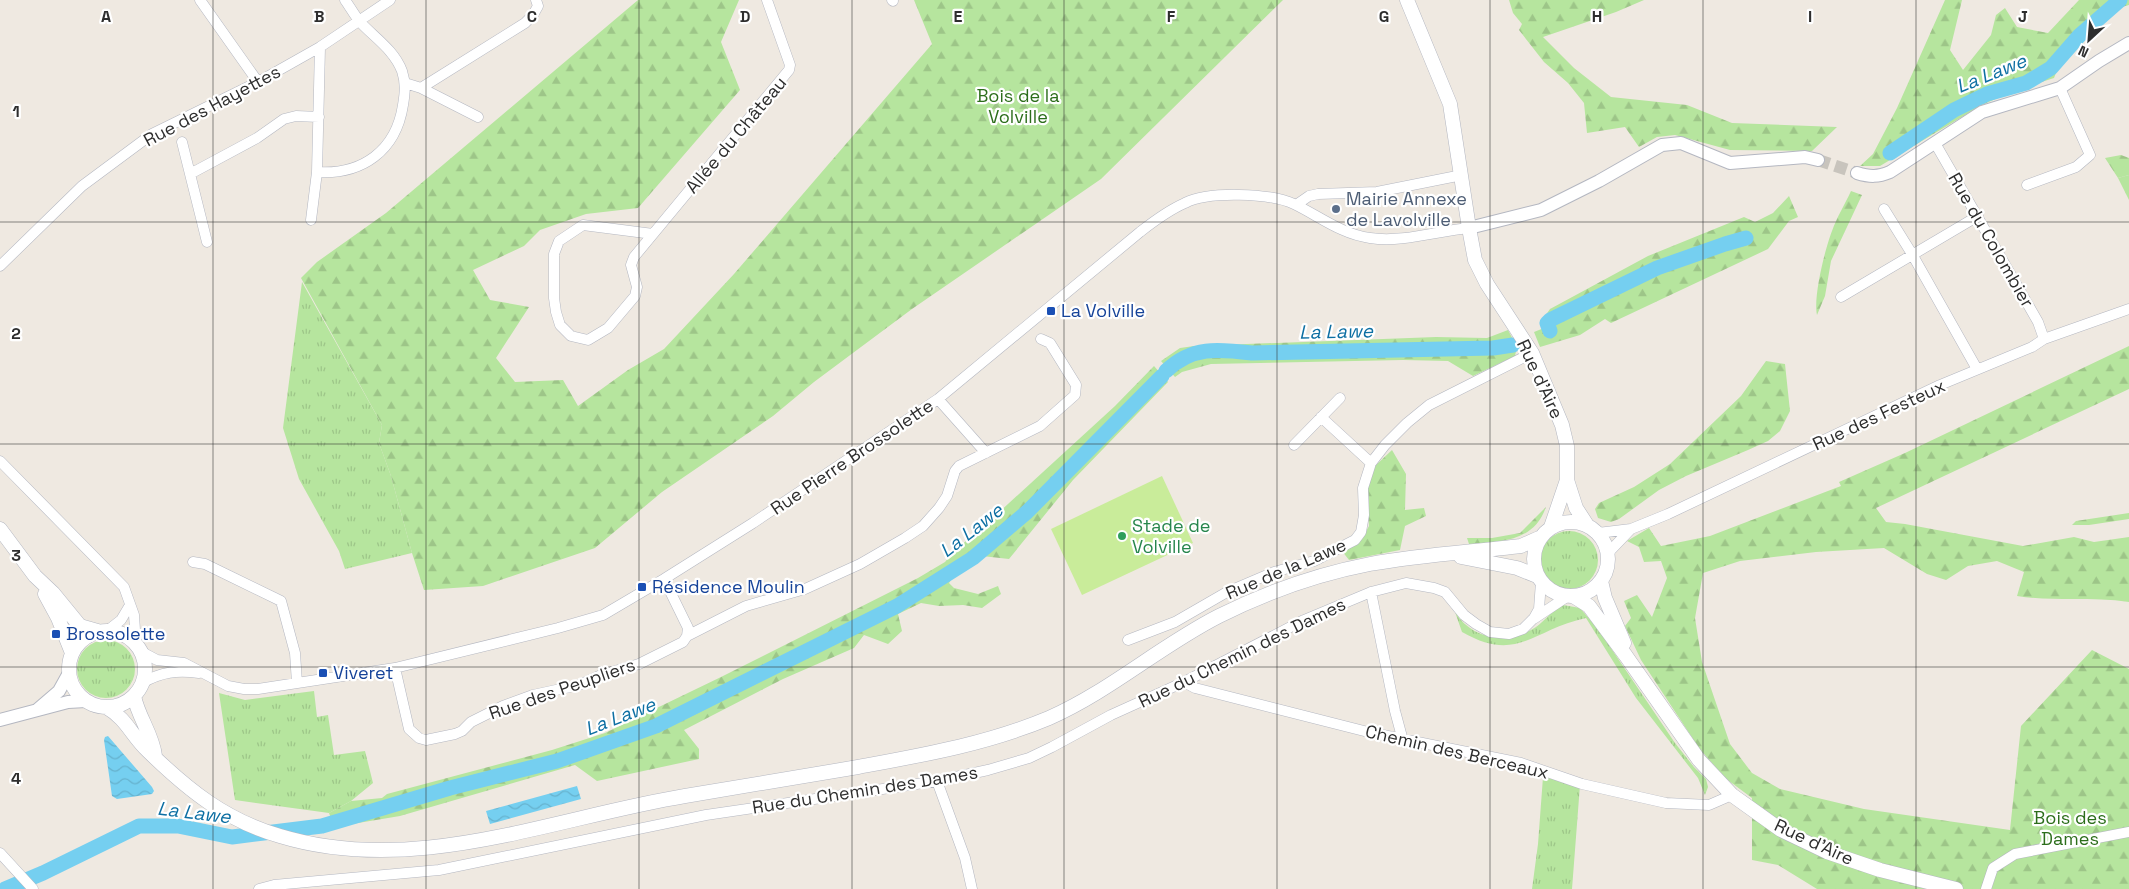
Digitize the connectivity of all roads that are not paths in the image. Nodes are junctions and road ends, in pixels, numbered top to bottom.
1 (200, 0) edge
2 (345, 0) edge
3 (390, 0) edge
4 (536, 0) edge
5 (767, 0) edge
6 (1407, 0) edge
7 (360, 21) junction
8 (2129, 44) edge
9 (320, 47) junction
10 (258, 82) junction
11 (405, 83) junction
12 (421, 88) junction
13 (2060, 88) junction
14 (320, 117) junction
15 (478, 117) dead end
16 (182, 142) dead end
17 (1935, 143) junction
18 (1818, 160) tunnel mouth
19 (317, 172) junction
20 (190, 174) junction
21 (1857, 174) tunnel mouth
22 (1462, 175) junction
23 (2027, 185) dead end
24 (1296, 205) junction
25 (1884, 209) dead end
26 (1978, 216) junction
27 (312, 220) dead end
28 (1469, 228) junction
29 (653, 234) junction
30 (207, 242) dead end
31 (1912, 254) junction
32 (0, 266) edge
33 (1841, 297) dead end
34 (2129, 309) edge
35 (1041, 338) dead end
36 (2044, 339) junction
37 (1532, 353) junction
38 (1977, 369) junction
39 (1340, 398) dead end
40 (938, 400) junction
41 (1322, 417) junction
42 (1294, 445) dead end
43 (986, 453) junction
44 (0, 461) edge
45 (1371, 463) junction
46 (1567, 480) junction
47 (1551, 527) junction
48 (1631, 528) junction
49 (0, 529) edge
50 (1592, 529) junction
51 (1540, 538) junction
52 (1608, 552) junction
53 (1445, 555) junction
54 (193, 562) dead end
55 (36, 576) junction
56 (664, 579) junction
57 (1539, 579) junction
58 (1601, 581) junction
59 (1371, 592) junction
60 (1570, 596) junction
61 (130, 605) junction
62 (1534, 618) junction
63 (104, 632) junction
64 (688, 636) junction
65 (1128, 640) dead end
66 (138, 648) junction
67 (72, 653) junction
68 (1626, 656) junction
69 (395, 668) junction
70 (69, 673) junction
71 (205, 674) junction
72 (1184, 682) junction
73 (142, 683) junction
74 (297, 684) junction
75 (134, 696) junction
76 (86, 701) junction
77 (106, 707) junction
78 (36, 710) junction
79 (0, 720) edge
80 (1402, 737) junction
81 (155, 756) junction
82 (937, 781) junction
83 (1732, 795) junction
84 (2129, 832) edge
85 (0, 853) edge
86 (33, 888) edge
87 (259, 889) edge
88 (972, 889) edge
89 (1956, 889) edge
90 (1986, 889) edge

1 - 10 street
2 - 7 street
3 - 7 street, Rue des Hayettes
4 - 12 street
5 - 29 street, Allée du Château
6 - 22 main road, Rue d'Aire
7 - 9 street, Rue des Hayettes
7 - 11 street
8 - 13 street
9 - 10 street, Rue des Hayettes
9 - 14 street
10 - 32 street, Rue des Hayettes
11 - 12 street
11 - 19 street
12 - 15 street
13 - 17 street
13 - 23 street
14 - 19 street
14 - 20 street
16 - 20 street
17 - 21 street
17 - 26 street, Rue du Colombier
18 - 28 street
19 - 27 street
20 - 30 street
22 - 24 street
22 - 28 main road, Rue d'Aire
24 - 28 street, Rue Pierre Brossolette
24 - 40 street, Rue Pierre Brossolette
25 - 31 street
26 - 31 street
26 - 36 street, Rue du Colombier
28 - 37 main road, Rue d'Aire
29 - 29 street, Allée du Château
31 - 33 street
31 - 38 street
34 - 36 street, Rue des Festeux
35 - 43 street
36 - 38 street, Rue des Festeux
37 - 45 street, Rue de la Lawe
37 - 46 main road, Rue d'Aire
38 - 48 street, Rue des Festeux
39 - 41 street
40 - 43 street
40 - 56 street, Rue Pierre Brossolette
41 - 42 street
41 - 45 street
43 - 64 street, Rue des Peupliers
44 - 61 street
45 - 65 street, Rue de la Lawe
46 - 47 main road, Rue d'Aire
46 - 50 main road, Rue d'Aire
47 - 50 main road
47 - 51 main road
48 - 50 street, Rue des Festeux
48 - 52 street, Rue des Festeux
49 - 55 main road
50 - 52 main road
51 - 53 main road
51 - 57 main road
52 - 58 main road
53 - 57 main road
53 - 81 main road
54 - 74 street
55 - 63 main road
55 - 67 main road
56 - 64 street
56 - 69 street, Rue Pierre Brossolette
57 - 60 main road
57 - 62 street
58 - 60 main road
58 - 68 main road, Rue d'Aire
59 - 62 street, Rue du Chemin des Dames
59 - 72 street, Rue du Chemin des Dames
59 - 80 street
60 - 62 street, Rue du Chemin des Dames
60 - 68 main road, Rue d'Aire
61 - 63 street
61 - 66 street
63 - 66 main road
63 - 67 main road
64 - 69 street, Rue des Peupliers
66 - 71 street, Rue Pierre Brossolette
66 - 73 main road
67 - 70 main road
68 - 83 main road, Rue d'Aire
69 - 74 street, Rue Pierre Brossolette
70 - 76 main road
70 - 78 street
71 - 73 street, Rue Pierre Brossolette
71 - 74 street, Rue Pierre Brossolette
72 - 80 street, Chemin des Berceaux
72 - 82 street, Rue du Chemin des Dames
73 - 75 main road
75 - 77 main road
75 - 81 main road
76 - 77 main road
76 - 78 street
77 - 81 main road
78 - 79 street
80 - 83 street, Chemin des Berceaux
82 - 87 street, Rue du Chemin des Dames
82 - 88 street
83 - 89 main road, Rue d'Aire
84 - 90 street
85 - 86 street

